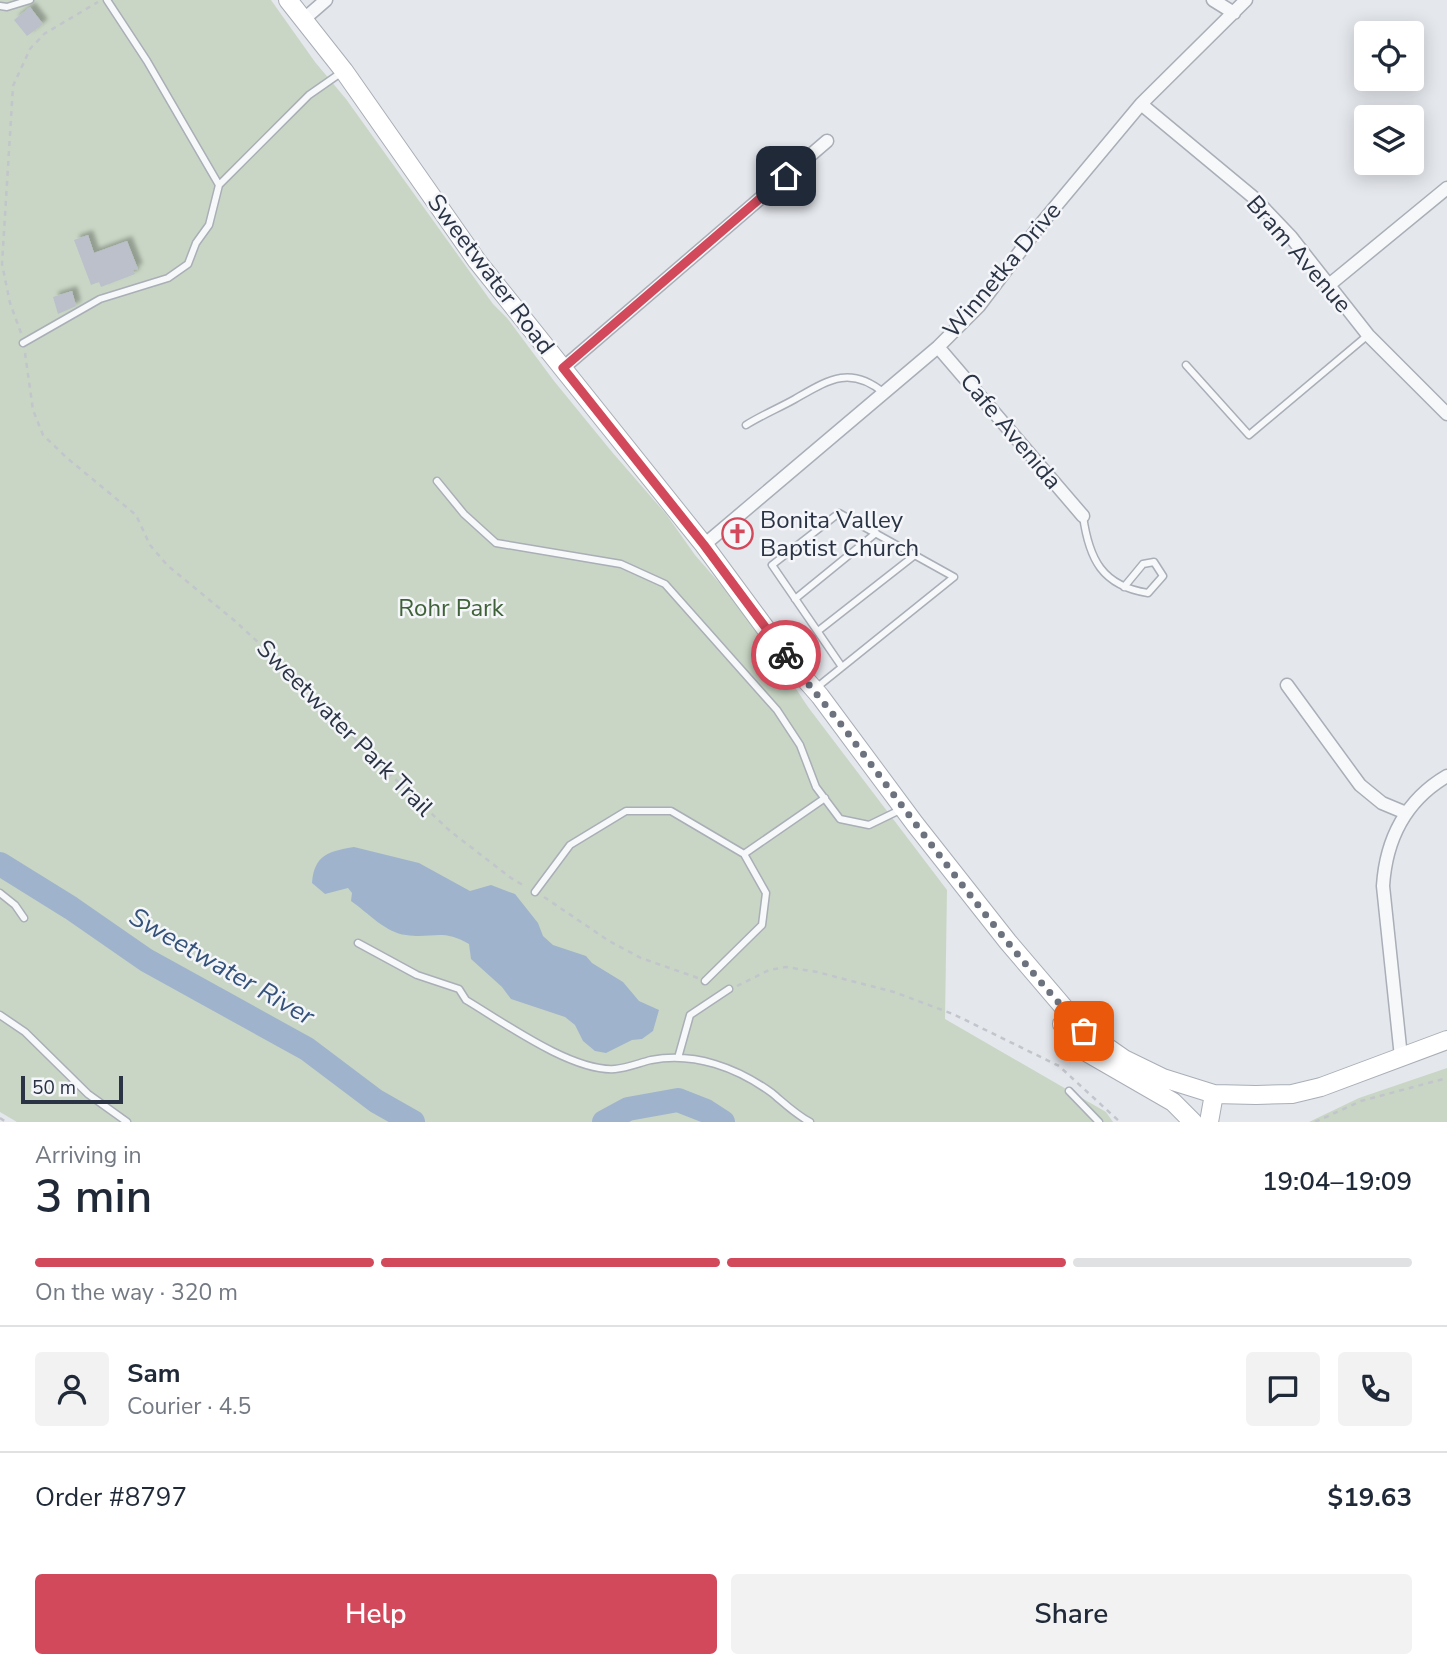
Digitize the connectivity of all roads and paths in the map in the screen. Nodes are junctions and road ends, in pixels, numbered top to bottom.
1 (30, 0) edge
2 (101, 0) edge
3 (107, 0) edge
4 (288, 0) edge
5 (326, 0) edge
6 (1213, 0) edge
7 (1246, 0) edge
8 (0, 6) edge
9 (1234, 13) junction
10 (303, 20) junction
11 (344, 71) junction
12 (1141, 104) junction
13 (827, 141) dead end
14 (219, 185) junction
15 (1447, 188) edge
16 (1329, 285) junction
17 (1368, 334) junction
18 (23, 343) junction
19 (938, 347) junction
20 (1186, 365) dead end
21 (563, 368) junction
22 (884, 393) junction
23 (1447, 414) edge
24 (746, 425) dead end
25 (437, 481) dead end
26 (1083, 516) joint
27 (876, 533) junction
28 (704, 545) junction
29 (915, 555) junction
30 (1124, 587) junction
31 (796, 599) junction
32 (818, 631) junction
33 (842, 667) junction
34 (1287, 685) dead end
35 (815, 690) junction
36 (1447, 776) edge
37 (825, 798) junction
38 (904, 808) junction
39 (1406, 813) junction
40 (744, 854) junction
41 (534, 892) junction
42 (0, 893) edge
43 (24, 918) dead end
44 (358, 943) dead end
45 (705, 981) joint
46 (1045, 988) junction
47 (729, 989) joint
48 (0, 1015) edge
49 (1447, 1040) edge
50 (1401, 1057) junction
51 (678, 1058) junction
52 (1447, 1078) edge
53 (1069, 1091) dead end
54 (1214, 1094) junction
55 (0, 1118) edge
56 (6, 1122) edge
57 (127, 1122) edge
58 (810, 1122) edge
59 (1099, 1122) edge
60 (1120, 1122) edge
61 (1193, 1122) edge
62 (1209, 1122) edge
63 (1315, 1122) edge

1 - 8 lane
2 - 18 path, Sweetwater Park Trail
3 - 14 lane
4 - 10 main road, Sweetwater Road
5 - 10 street
6 - 9 street
7 - 9 street, Winnetka Drive
9 - 12 street, Winnetka Drive
10 - 11 main road, Sweetwater Road
11 - 14 lane
11 - 21 main road, Sweetwater Road
12 - 16 street, Bram Avenue
12 - 19 street, Winnetka Drive
13 - 21 street
14 - 18 lane
15 - 16 street
16 - 17 street, Bram Avenue
17 - 20 lane
17 - 23 street, Bram Avenue
18 - 41 path, Sweetwater Park Trail
19 - 22 street, Winnetka Drive
19 - 26 street, Cafe Avenida
21 - 28 main road, Sweetwater Road
22 - 24 lane
22 - 28 street, Winnetka Drive
25 - 37 lane
26 - 30 lane
27 - 29 lane
27 - 31 lane
27 - 31 lane
28 - 35 main road, Sweetwater Road
29 - 32 lane
29 - 33 lane
30 - 30 lane
31 - 32 lane
32 - 33 lane
33 - 35 lane
34 - 39 street
35 - 38 main road, Sweetwater Road
36 - 39 street
37 - 38 lane
37 - 40 lane
38 - 46 main road, Sweetwater Road
39 - 50 street
40 - 41 lane
40 - 45 lane
41 - 45 path, Sweetwater Park Trail
42 - 43 lane
44 - 51 lane
46 - 54 main road, Sweetwater Road
46 - 61 main road
47 - 51 lane
47 - 60 path
48 - 57 lane
49 - 50 main road, Sweetwater Road
50 - 54 main road, Sweetwater Road
51 - 58 lane
52 - 63 path
53 - 59 lane
54 - 62 main road
55 - 56 path

